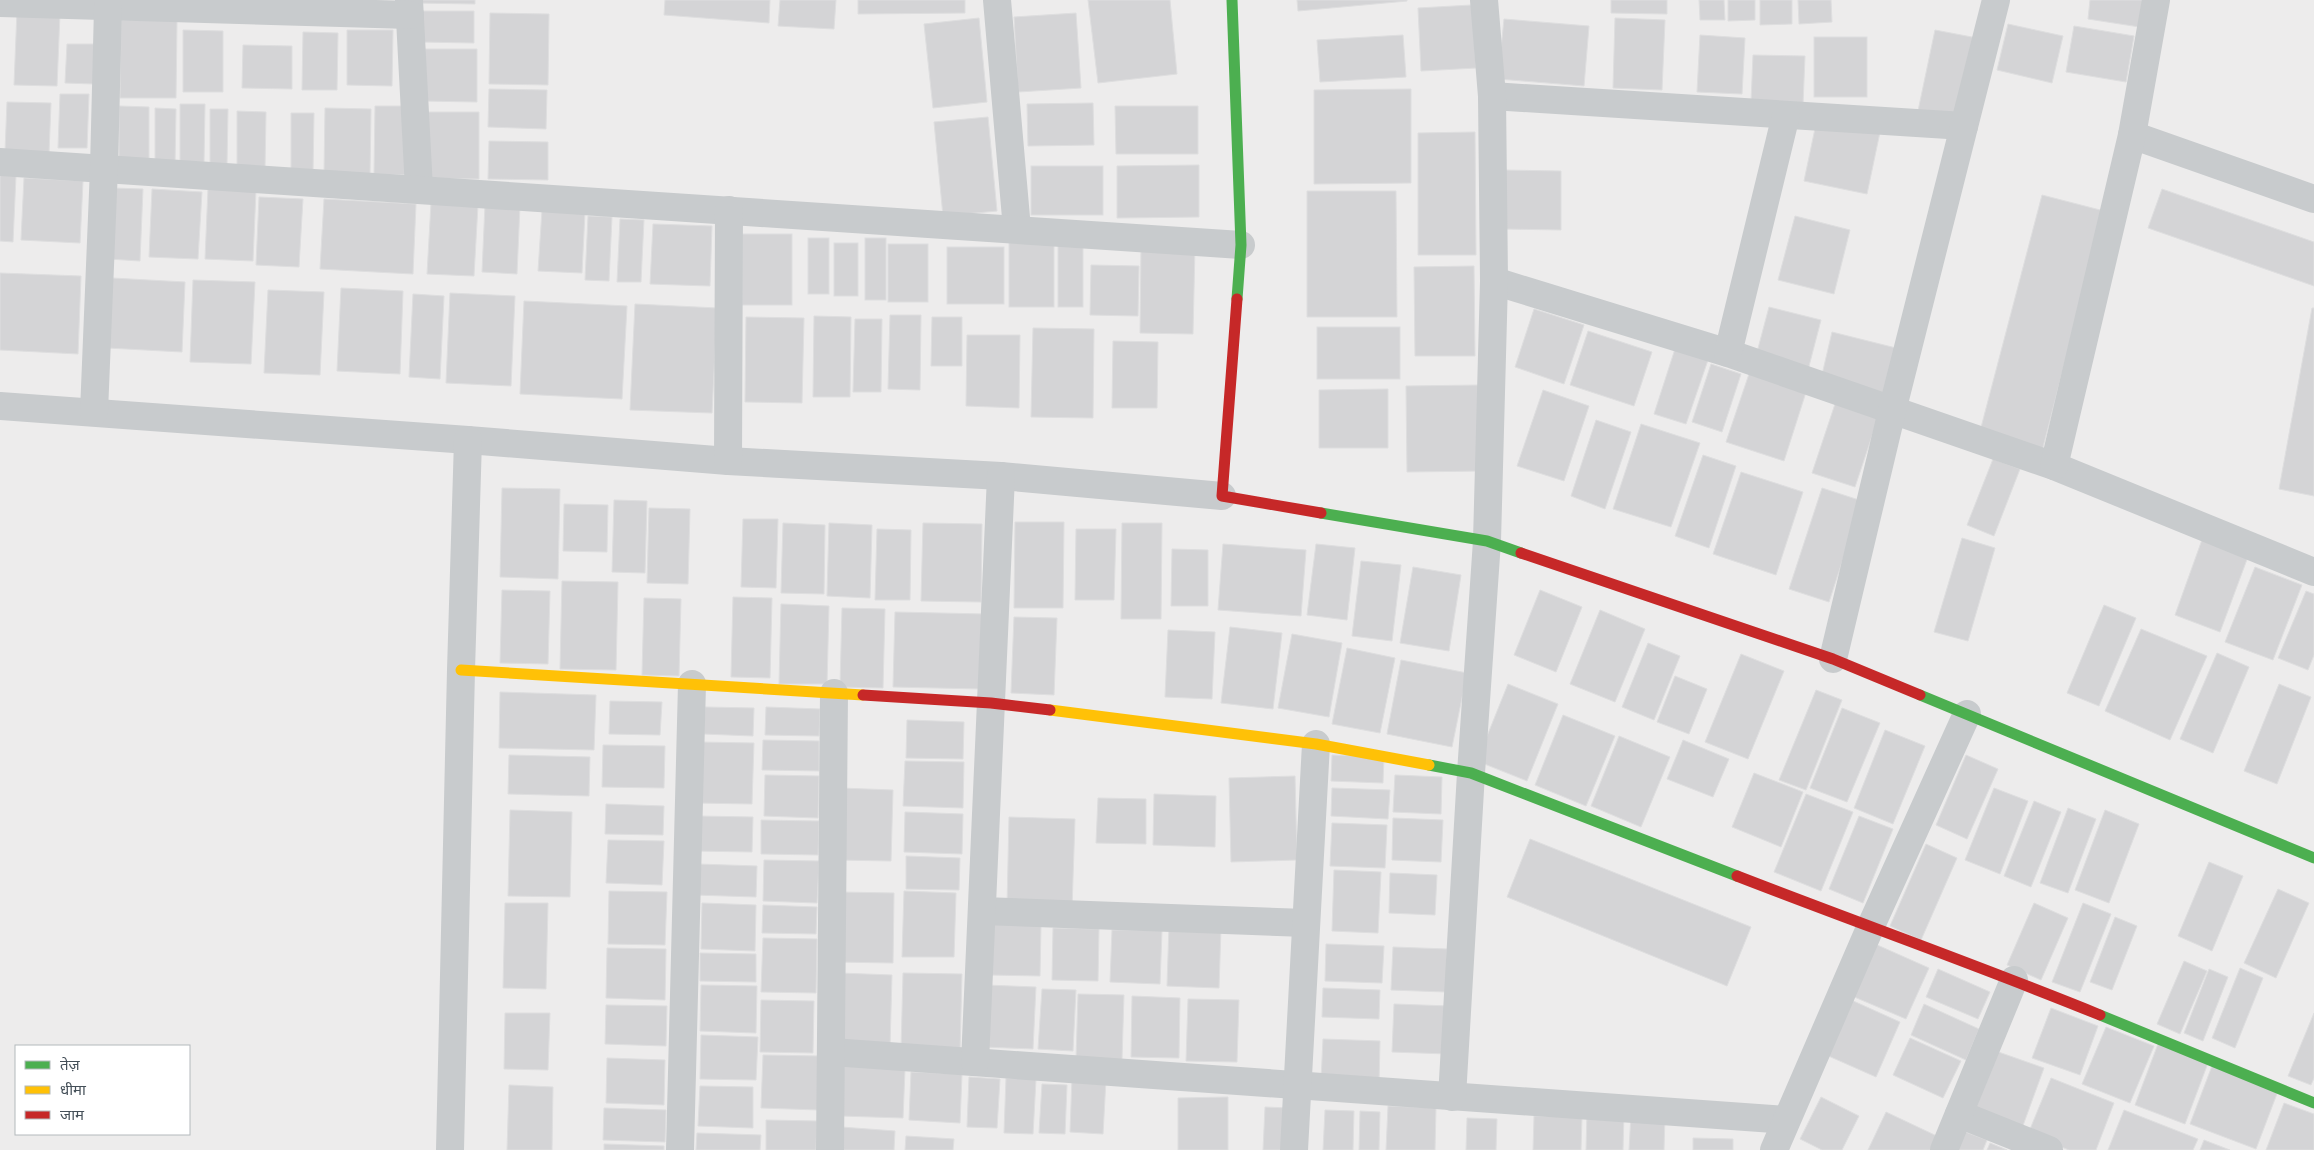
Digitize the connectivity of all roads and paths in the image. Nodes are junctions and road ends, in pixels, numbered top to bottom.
1 (997, 0) edge
2 (1232, 0) edge
3 (1484, 0) edge
4 (1996, 0) edge
5 (2156, 0) edge
6 (0, 3) edge
7 (248, 6) edge
8 (108, 7) junction
9 (410, 8) edge
10 (1492, 96) junction
11 (1786, 114) junction
12 (1964, 126) junction
13 (2132, 135) junction
14 (0, 162) edge
15 (104, 168) junction
16 (420, 189) junction
17 (2314, 199) edge
18 (729, 210) junction
19 (1017, 229) junction
20 (1241, 244) junction
21 (1494, 281) junction
22 (1728, 353) junction
23 (0, 406) edge
24 (1892, 411) junction
25 (94, 412) junction
26 (468, 440) junction
27 (728, 462) junction
28 (2054, 466) junction
29 (1001, 476) junction
30 (1222, 496) junction
31 (1487, 541) junction
32 (2314, 572) edge
33 (1833, 659) junction
34 (461, 670) junction
35 (692, 684) junction
36 (834, 693) junction
37 (991, 703) junction
38 (1967, 714) junction
39 (1316, 744) junction
40 (1471, 773) junction
41 (2314, 858) edge
42 (982, 911) junction
43 (1306, 923) junction
44 (1870, 928) junction
45 (2014, 980) junction
46 (832, 1052) junction
47 (975, 1062) junction
48 (1298, 1085) junction
49 (1452, 1097) junction
50 (2314, 1102) edge
51 (1959, 1114) junction
52 (1786, 1120) junction
53 (450, 1150) edge
54 (680, 1150) edge
55 (830, 1150) edge
56 (1294, 1150) edge
57 (1774, 1150) edge
58 (1944, 1150) edge
59 (2049, 1150) edge

1 - 19 street
2 - 20 street
3 - 10 street
4 - 12 street
5 - 13 street
6 - 8 street
7 - 8 street
7 - 9 street
8 - 15 street
9 - 16 street
10 - 11 street
10 - 21 street
11 - 12 street
11 - 22 street
12 - 24 street
13 - 17 street
13 - 28 street
14 - 15 street
15 - 16 street
15 - 25 street
16 - 18 street
18 - 19 street
18 - 27 street
19 - 20 street
20 - 30 street
21 - 22 street
21 - 31 street
22 - 24 street
23 - 25 street
24 - 28 street
24 - 33 street
25 - 26 street
26 - 27 street
26 - 34 street
27 - 29 street
28 - 32 street
29 - 30 street
29 - 37 street
30 - 31 street
31 - 33 street
31 - 40 street
33 - 38 street
34 - 35 street
34 - 53 street
35 - 36 street
35 - 54 street
36 - 37 street
36 - 46 street
37 - 39 street
37 - 42 street
38 - 41 street
38 - 44 street
39 - 40 street
39 - 43 street
40 - 44 street
40 - 49 street
42 - 43 street
42 - 47 street
43 - 48 street
44 - 45 street
44 - 52 street
45 - 50 street
45 - 51 street
46 - 47 street
46 - 55 street
47 - 48 street
48 - 49 street
48 - 56 street
49 - 52 street
51 - 58 street
51 - 59 street
52 - 57 street

